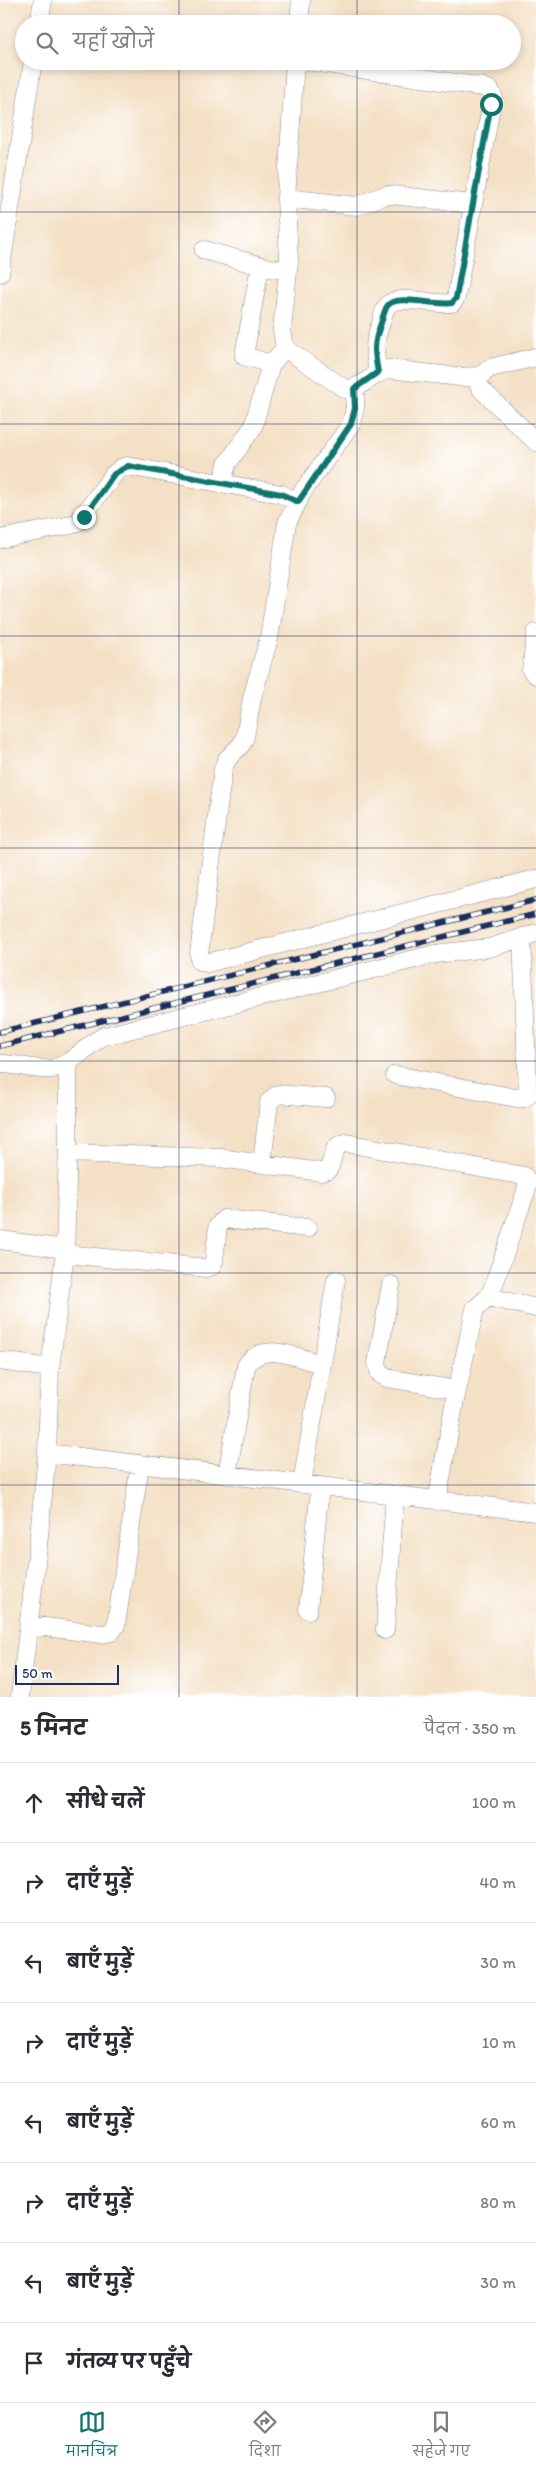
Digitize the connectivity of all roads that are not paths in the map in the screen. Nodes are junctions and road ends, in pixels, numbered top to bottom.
1 (43, 0) edge
2 (301, 0) edge
3 (40, 15) edge
4 (300, 15) edge
5 (32, 70) edge
6 (294, 70) edge
7 (367, 70) edge
8 (286, 198) junction
9 (472, 204) junction
10 (204, 250) dead end
11 (260, 266) junction
12 (288, 270) junction
13 (0, 273) edge
14 (285, 348) junction
15 (536, 357) edge
16 (270, 364) junction
17 (378, 372) junction
18 (480, 376) junction
19 (354, 389) junction
20 (536, 442) edge
21 (222, 483) junction
22 (298, 502) junction
23 (0, 539) edge
24 (536, 633) edge
25 (536, 675) edge
26 (536, 878) edge
27 (529, 935) edge
28 (532, 1046) edge
29 (68, 1062) junction
30 (0, 1064) edge
31 (395, 1075) dead end
32 (326, 1098) dead end
33 (68, 1153) junction
34 (262, 1164) junction
35 (532, 1181) edge
36 (308, 1228) dead end
37 (0, 1240) edge
38 (65, 1251) junction
39 (336, 1280) dead end
40 (391, 1284) dead end
41 (488, 1297) junction
42 (536, 1308) edge
43 (0, 1362) edge
44 (321, 1364) junction
45 (50, 1368) junction
46 (457, 1390) junction
47 (47, 1453) junction
48 (140, 1464) junction
49 (227, 1475) junction
50 (302, 1484) junction
51 (320, 1486) junction
52 (395, 1496) junction
53 (437, 1501) junction
54 (536, 1512) edge
55 (308, 1610) dead end
56 (28, 1625) junction
57 (385, 1630) dead end
58 (20, 1697) edge

1 - 3 street
2 - 4 street
5 - 13 street
6 - 8 street
7 - 9 street
8 - 9 street
8 - 12 street
9 - 17 street
10 - 11 street
11 - 12 street
11 - 16 street
12 - 14 street
14 - 16 street
14 - 19 street
15 - 18 street
16 - 21 street
17 - 18 street
17 - 19 street
18 - 20 street
19 - 22 street
21 - 22 street
21 - 23 street
22 - 26 street
24 - 25 street
27 - 28 street
27 - 29 street
28 - 31 street
29 - 30 street
29 - 33 street
32 - 34 street
33 - 34 street
33 - 38 street
34 - 35 street
35 - 41 street
36 - 38 street
37 - 38 street
38 - 45 street
39 - 44 street
40 - 46 street
41 - 42 street
41 - 46 street
43 - 45 street
44 - 49 street
44 - 50 street
45 - 47 street
46 - 53 street
47 - 48 street
47 - 56 street
48 - 49 street
48 - 56 street
49 - 50 street
50 - 51 street
51 - 52 street
51 - 55 street
52 - 53 street
52 - 57 street
53 - 54 street
56 - 58 street

